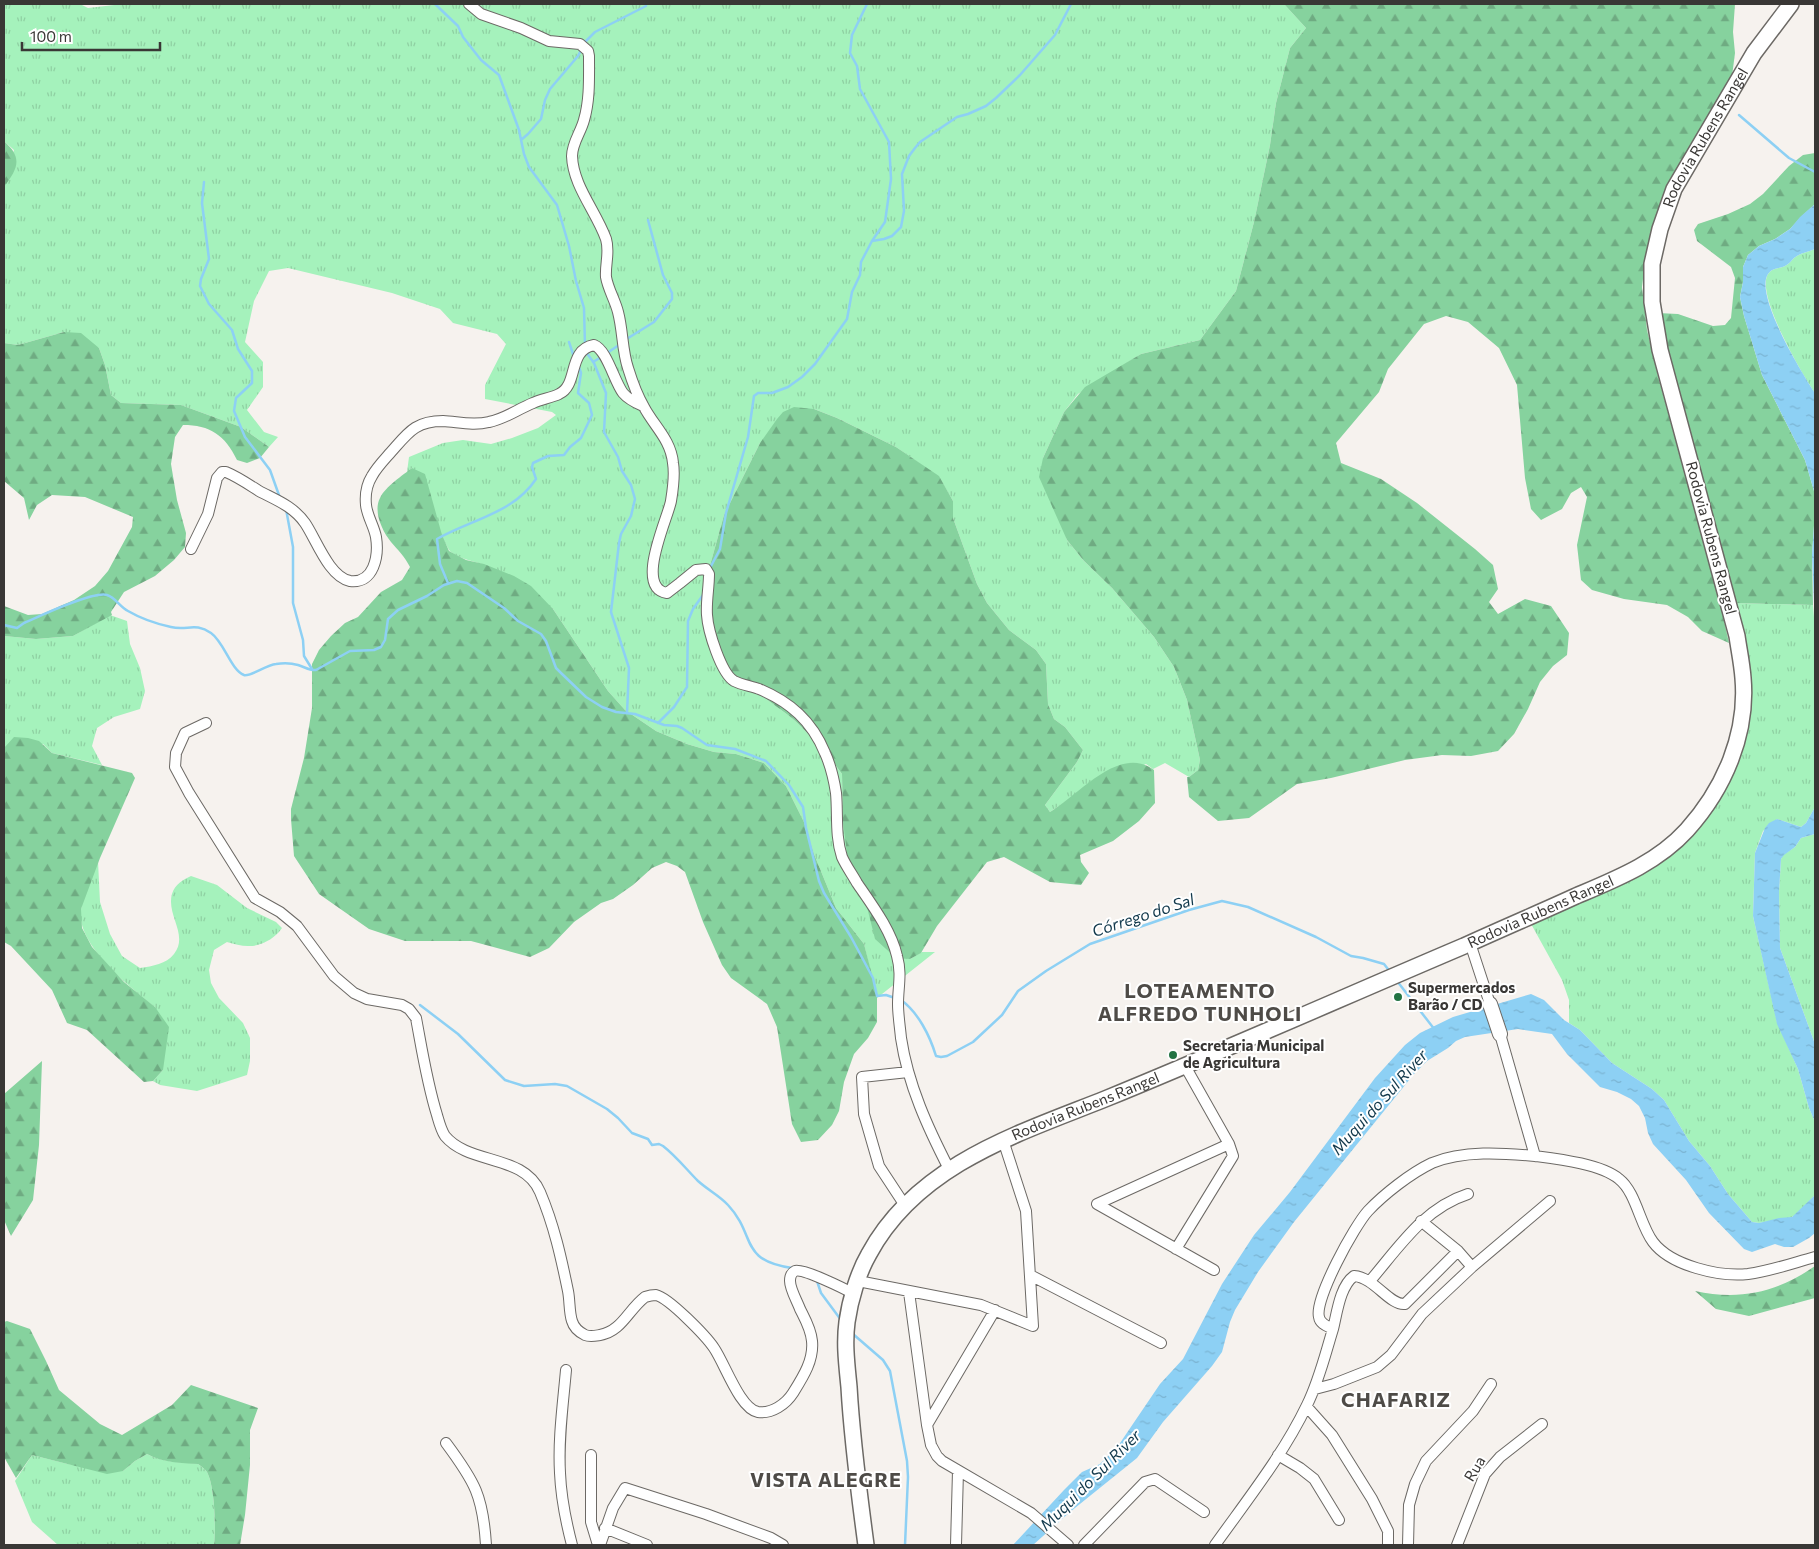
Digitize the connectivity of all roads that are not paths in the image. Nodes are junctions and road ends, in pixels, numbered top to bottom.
1 (468, 4) edge
2 (1790, 4) edge
3 (643, 406) junction
4 (191, 549) dead end
5 (206, 723) dead end
6 (1470, 943) junction
7 (1490, 1004) joint
8 (1500, 1034) joint
9 (1185, 1066) junction
10 (908, 1072) junction
11 (1003, 1140) junction
12 (1229, 1144) junction
13 (1535, 1156) junction
14 (949, 1169) junction
15 (1468, 1194) dead end
16 (1550, 1201) dead end
17 (904, 1204) junction
18 (1421, 1221) junction
19 (1176, 1249) junction
20 (1458, 1252) junction
21 (1815, 1257) edge
22 (1472, 1267) junction
23 (1214, 1270) dead end
24 (1030, 1275) junction
25 (1370, 1281) junction
26 (856, 1287) junction
27 (910, 1292) junction
28 (995, 1310) junction
29 (1332, 1329) junction
30 (1161, 1343) dead end
31 (566, 1370) dead end
32 (1491, 1384) dead end
33 (1315, 1389) junction
34 (1307, 1407) junction
35 (1542, 1424) dead end
36 (927, 1425) junction
37 (446, 1443) dead end
38 (591, 1455) dead end
39 (1278, 1455) junction
40 (958, 1471) junction
41 (1204, 1512) dead end
42 (1340, 1520) dead end
43 (605, 1528) junction
44 (486, 1545) edge
45 (572, 1545) edge
46 (599, 1545) edge
47 (647, 1545) edge
48 (783, 1545) edge
49 (866, 1545) edge
50 (956, 1545) edge
51 (1067, 1545) edge
52 (1084, 1545) edge
53 (1215, 1545) edge
54 (1388, 1545) edge
55 (1408, 1545) edge
56 (1457, 1545) edge

1 - 3 street
2 - 6 main road, Rodovia Rubens Rangel
3 - 4 street
3 - 10 street
5 - 26 street
6 - 7 street
6 - 9 main road, Rodovia Rubens Rangel
7 - 8 street
8 - 13 street
9 - 11 main road, Rodovia Rubens Rangel
9 - 12 street
10 - 14 street
10 - 17 street
11 - 14 main road, Rodovia Rubens Rangel
11 - 24 street
12 - 19 street
12 - 19 street
13 - 21 street
13 - 29 street
14 - 17 main road, Rodovia Rubens Rangel
15 - 18 street
16 - 22 street
17 - 26 main road, Rodovia Rubens Rangel
18 - 20 street
18 - 25 street
19 - 23 street
20 - 22 street
20 - 25 street
22 - 33 street
24 - 28 street
24 - 30 street
25 - 29 street
26 - 27 street
26 - 49 main road, Rodovia Rubens Rangel
27 - 28 street
27 - 36 street
28 - 36 street
29 - 33 street
31 - 45 street
32 - 55 street
33 - 34 street
34 - 39 street
34 - 54 street
35 - 56 street, Rua
36 - 40 street
37 - 44 street
38 - 46 street
39 - 42 street
39 - 53 street
40 - 50 street
40 - 51 street
41 - 52 street
43 - 46 street
43 - 47 street
43 - 48 street

